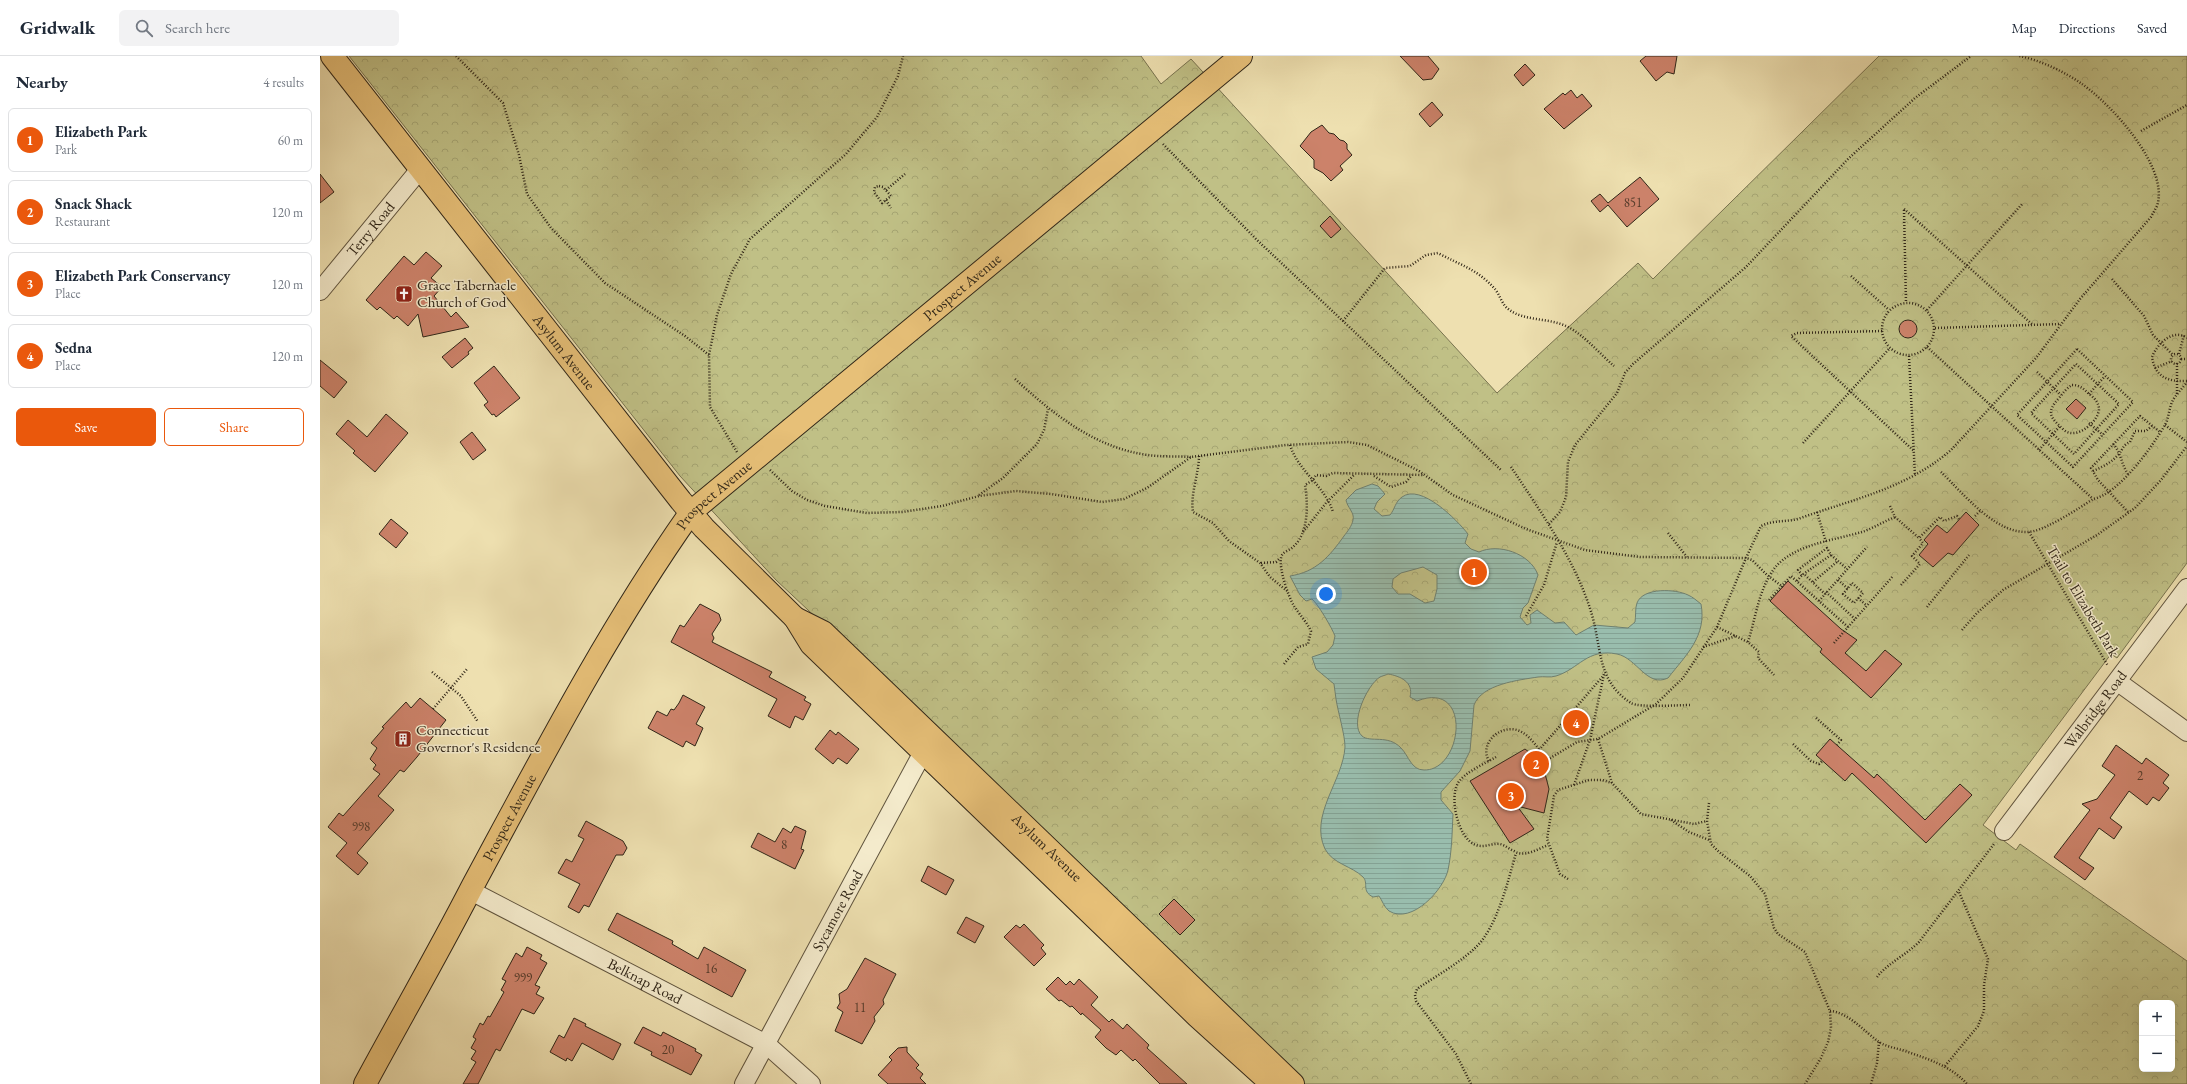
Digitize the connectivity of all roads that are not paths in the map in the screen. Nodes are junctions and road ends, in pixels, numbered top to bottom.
1 (332, 56) edge
2 (1241, 56) edge
3 (421, 168) junction
4 (320, 291) edge
5 (691, 512) junction
6 (2187, 588) edge
7 (2118, 682) junction
8 (2187, 732) edge
9 (927, 744) junction
10 (2004, 831) road end
11 (471, 891) junction
12 (766, 1044) junction
13 (366, 1084) edge
14 (744, 1084) edge
15 (811, 1084) edge
16 (1272, 1084) edge
17 (1293, 1084) edge

1 - 3 main road, Asylum Avenue
2 - 5 main road, Prospect Avenue
3 - 4 street, Terry Road
3 - 5 main road, Asylum Avenue
5 - 9 main road, Asylum Avenue
5 - 11 main road, Prospect Avenue
6 - 7 street, Walbridge Road
7 - 8 street
7 - 10 street, Walbridge Road
9 - 12 street, Sycamore Road
9 - 16 main road, Asylum Avenue
9 - 17 main road, Asylum Avenue
11 - 12 street, Belknap Road
11 - 13 main road, Prospect Avenue
12 - 14 street, Sycamore Road
12 - 15 street, Belknap Road

